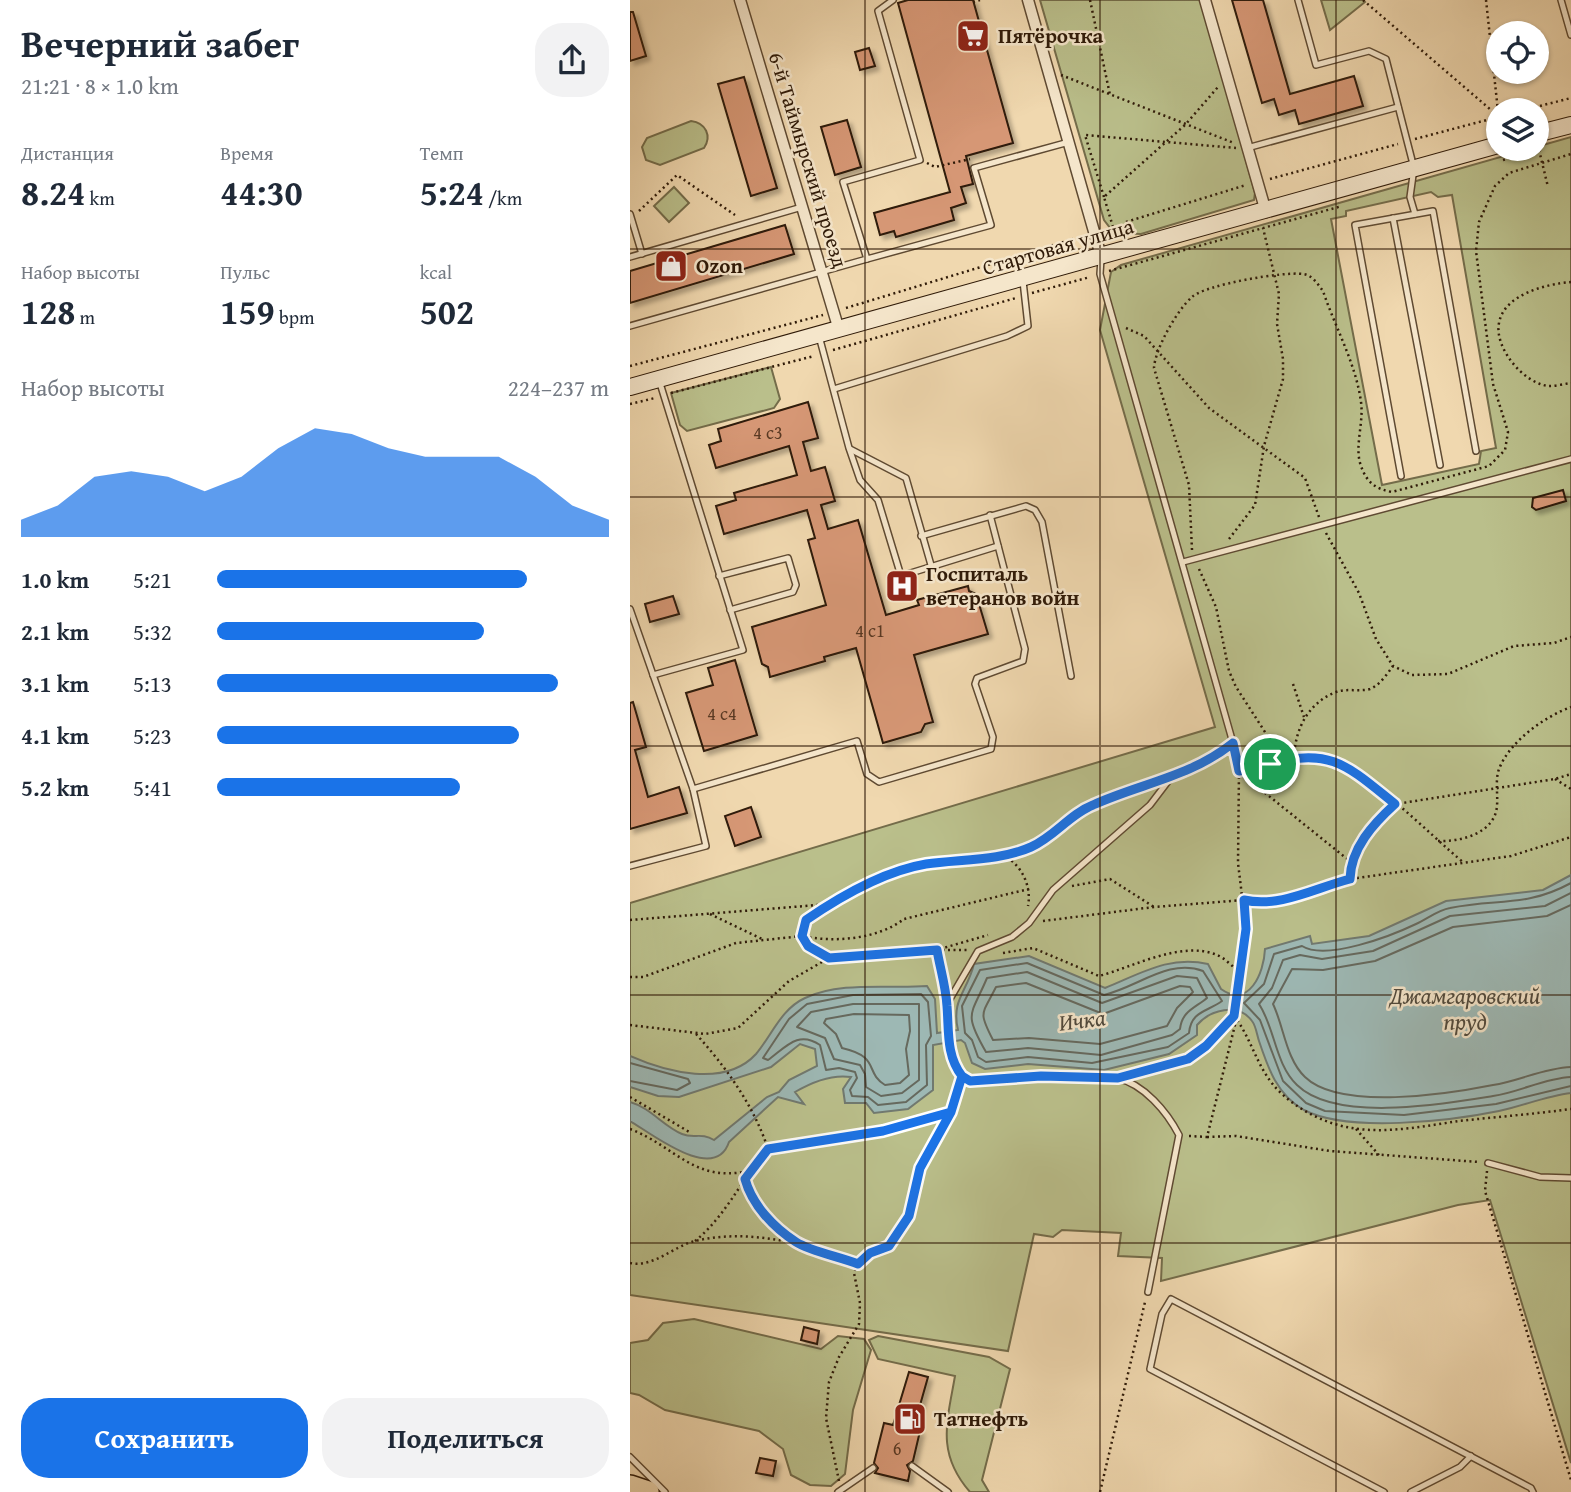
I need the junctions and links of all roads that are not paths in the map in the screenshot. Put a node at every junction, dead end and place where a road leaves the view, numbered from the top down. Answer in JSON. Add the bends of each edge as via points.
{"nodes":[{"id":1,"x":740,"y":0,"type":"edge"},
{"id":2,"x":893,"y":0,"type":"edge"},
{"id":3,"x":1028,"y":0,"type":"edge"},
{"id":4,"x":1205,"y":0,"type":"edge"},
{"id":5,"x":1298,"y":0,"type":"edge"},
{"id":6,"x":1561,"y":0,"type":"edge"},
{"id":7,"x":1571,"y":35,"type":"edge"},
{"id":8,"x":1398,"y":107,"type":"junction"},
{"id":9,"x":1571,"y":125,"type":"edge"},
{"id":10,"x":1549,"y":136,"type":"edge"},
{"id":11,"x":1069,"y":142,"type":"junction"},
{"id":12,"x":1247,"y":148,"type":"junction"},
{"id":13,"x":1486,"y":148,"type":"edge"},
{"id":14,"x":1414,"y":169,"type":"junction"},
{"id":15,"x":802,"y":207,"type":"junction"},
{"id":16,"x":1415,"y":214,"type":"junction"},
{"id":17,"x":631,"y":216,"type":"edge"},
{"id":18,"x":1393,"y":218,"type":"junction"},
{"id":19,"x":1265,"y":220,"type":"junction"},
{"id":20,"x":642,"y":254,"type":"junction"},
{"id":21,"x":1101,"y":256,"type":"junction"},
{"id":22,"x":630,"y":257,"type":"edge"},
{"id":23,"x":867,"y":259,"type":"junction"},
{"id":24,"x":822,"y":274,"type":"junction"},
{"id":25,"x":1023,"y":279,"type":"junction"},
{"id":26,"x":630,"y":326,"type":"edge"},
{"id":27,"x":839,"y":330,"type":"junction"},
{"id":28,"x":819,"y":336,"type":"junction"},
{"id":29,"x":659,"y":380,"type":"junction"},
{"id":30,"x":630,"y":387,"type":"edge"},
{"id":31,"x":834,"y":389,"type":"junction"},
{"id":32,"x":849,"y":448,"type":"junction"},
{"id":33,"x":1476,"y":451,"type":"dead end"},
{"id":34,"x":1571,"y":459,"type":"edge"},
{"id":35,"x":1440,"y":465,"type":"dead end"},
{"id":36,"x":1401,"y":476,"type":"dead end"},
{"id":37,"x":990,"y":515,"type":"junction"},
{"id":38,"x":921,"y":536,"type":"junction"},
{"id":39,"x":998,"y":546,"type":"junction"},
{"id":40,"x":1183,"y":562,"type":"junction"},
{"id":41,"x":931,"y":565,"type":"junction"},
{"id":42,"x":719,"y":576,"type":"junction"},
{"id":43,"x":630,"y":609,"type":"edge"},
{"id":44,"x":730,"y":610,"type":"junction"},
{"id":45,"x":653,"y":675,"type":"junction"},
{"id":46,"x":1071,"y":676,"type":"dead end"},
{"id":47,"x":693,"y":789,"type":"junction"},
{"id":48,"x":630,"y":866,"type":"edge"},
{"id":49,"x":1488,"y":1163,"type":"road end"},
{"id":50,"x":1571,"y":1178,"type":"edge"},
{"id":51,"x":1148,"y":1292,"type":"road end"},
{"id":52,"x":1471,"y":1456,"type":"junction"},
{"id":53,"x":630,"y":1457,"type":"edge"},
{"id":54,"x":912,"y":1466,"type":"dead end"},
{"id":55,"x":873,"y":1468,"type":"dead end"},
{"id":56,"x":630,"y":1486,"type":"edge"},
{"id":57,"x":839,"y":1491,"type":"edge"},
{"id":58,"x":648,"y":1492,"type":"edge"},
{"id":59,"x":665,"y":1492,"type":"edge"},
{"id":60,"x":948,"y":1492,"type":"edge"},
{"id":61,"x":1384,"y":1492,"type":"edge"},
{"id":62,"x":1411,"y":1492,"type":"edge"},
{"id":63,"x":1533,"y":1492,"type":"edge"}],
"edges":[{"from":1,"to":15,"type":"street","name":"6-й Таймырский проезд"},
{"from":2,"to":23,"type":"lane","via":[[878,11],[920,160],[843,182]]},
{"from":3,"to":11,"type":"street"},
{"from":4,"to":12,"type":"street"},
{"from":5,"to":8,"type":"lane","via":[[1317,65],[1369,51],[1386,59]]},
{"from":6,"to":7,"type":"lane"},
{"from":8,"to":12,"type":"lane"},
{"from":8,"to":14,"type":"lane"},
{"from":9,"to":10,"type":"street"},
{"from":11,"to":21,"type":"street"},
{"from":11,"to":23,"type":"lane","via":[[974,168],[991,225]]},
{"from":12,"to":19,"type":"street"},
{"from":13,"to":14,"type":"street","name":"Стартовая улица"},
{"from":14,"to":16,"type":"lane","via":[[1410,197]]},
{"from":14,"to":19,"type":"street","name":"Стартовая улица"},
{"from":15,"to":20,"type":"lane"},
{"from":15,"to":24,"type":"street","name":"6-й Таймырский проезд"},
{"from":16,"to":18,"type":"lane"},
{"from":16,"to":33,"type":"lane","via":[[1433,211]]},
{"from":17,"to":20,"type":"lane"},
{"from":18,"to":35,"type":"lane"},
{"from":18,"to":36,"type":"lane","via":[[1355,225]]},
{"from":19,"to":21,"type":"street","name":"Стартовая улица"},
{"from":20,"to":22,"type":"lane"},
{"from":21,"to":25,"type":"street","name":"Стартовая улица"},
{"from":21,"to":40,"type":"lane","via":[[1100,274]]},
{"from":23,"to":24,"type":"lane"},
{"from":24,"to":26,"type":"lane"},
{"from":24,"to":27,"type":"street","name":"6-й Таймырский проезд"},
{"from":25,"to":27,"type":"street","name":"Стартовая улица"},
{"from":25,"to":31,"type":"lane","via":[[1028,326]]},
{"from":27,"to":28,"type":"street","name":"Стартовая улица"},
{"from":28,"to":29,"type":"street","name":"Стартовая улица"},
{"from":28,"to":31,"type":"lane"},
{"from":29,"to":30,"type":"street","name":"Стартовая улица"},
{"from":29,"to":42,"type":"lane"},
{"from":31,"to":32,"type":"lane"},
{"from":32,"to":38,"type":"lane","via":[[906,478]]},
{"from":32,"to":41,"type":"lane","via":[[860,480],[878,500],[901,576]]},
{"from":34,"to":40,"type":"lane"},
{"from":37,"to":38,"type":"lane"},
{"from":37,"to":39,"type":"lane"},
{"from":37,"to":46,"type":"lane","via":[[1026,506],[1035,510],[1042,522]]},
{"from":38,"to":41,"type":"lane"},
{"from":39,"to":41,"type":"lane"},
{"from":39,"to":47,"type":"lane","via":[[1025,649],[1023,661],[977,678],[975,684],[993,737],[991,749],[879,782],[867,774],[856,741]]},
{"from":40,"to":51,"type":"lane","via":[[1233,743],[1168,780],[1150,805],[1053,890],[1029,923],[1012,937],[978,951],[947,1004],[955,1068],[970,1081],[1041,1076],[1118,1078],[1168,1112],[1179,1135]]},
{"from":42,"to":44,"type":"lane"},
{"from":42,"to":44,"type":"lane","via":[[788,558],[796,585],[793,592]]},
{"from":43,"to":45,"type":"lane"},
{"from":44,"to":45,"type":"lane","via":[[743,650]]},
{"from":45,"to":47,"type":"lane"},
{"from":47,"to":48,"type":"lane","via":[[706,846]]},
{"from":49,"to":50,"type":"lane","via":[[1540,1177]]},
{"from":52,"to":61,"type":"lane","via":[[1171,1299],[1162,1314],[1150,1369]]},
{"from":52,"to":62,"type":"lane","via":[[1460,1467]]},
{"from":52,"to":63,"type":"lane"},
{"from":53,"to":59,"type":"lane"},
{"from":54,"to":60,"type":"lane"},
{"from":55,"to":57,"type":"lane"},
{"from":56,"to":58,"type":"highway"}]}
